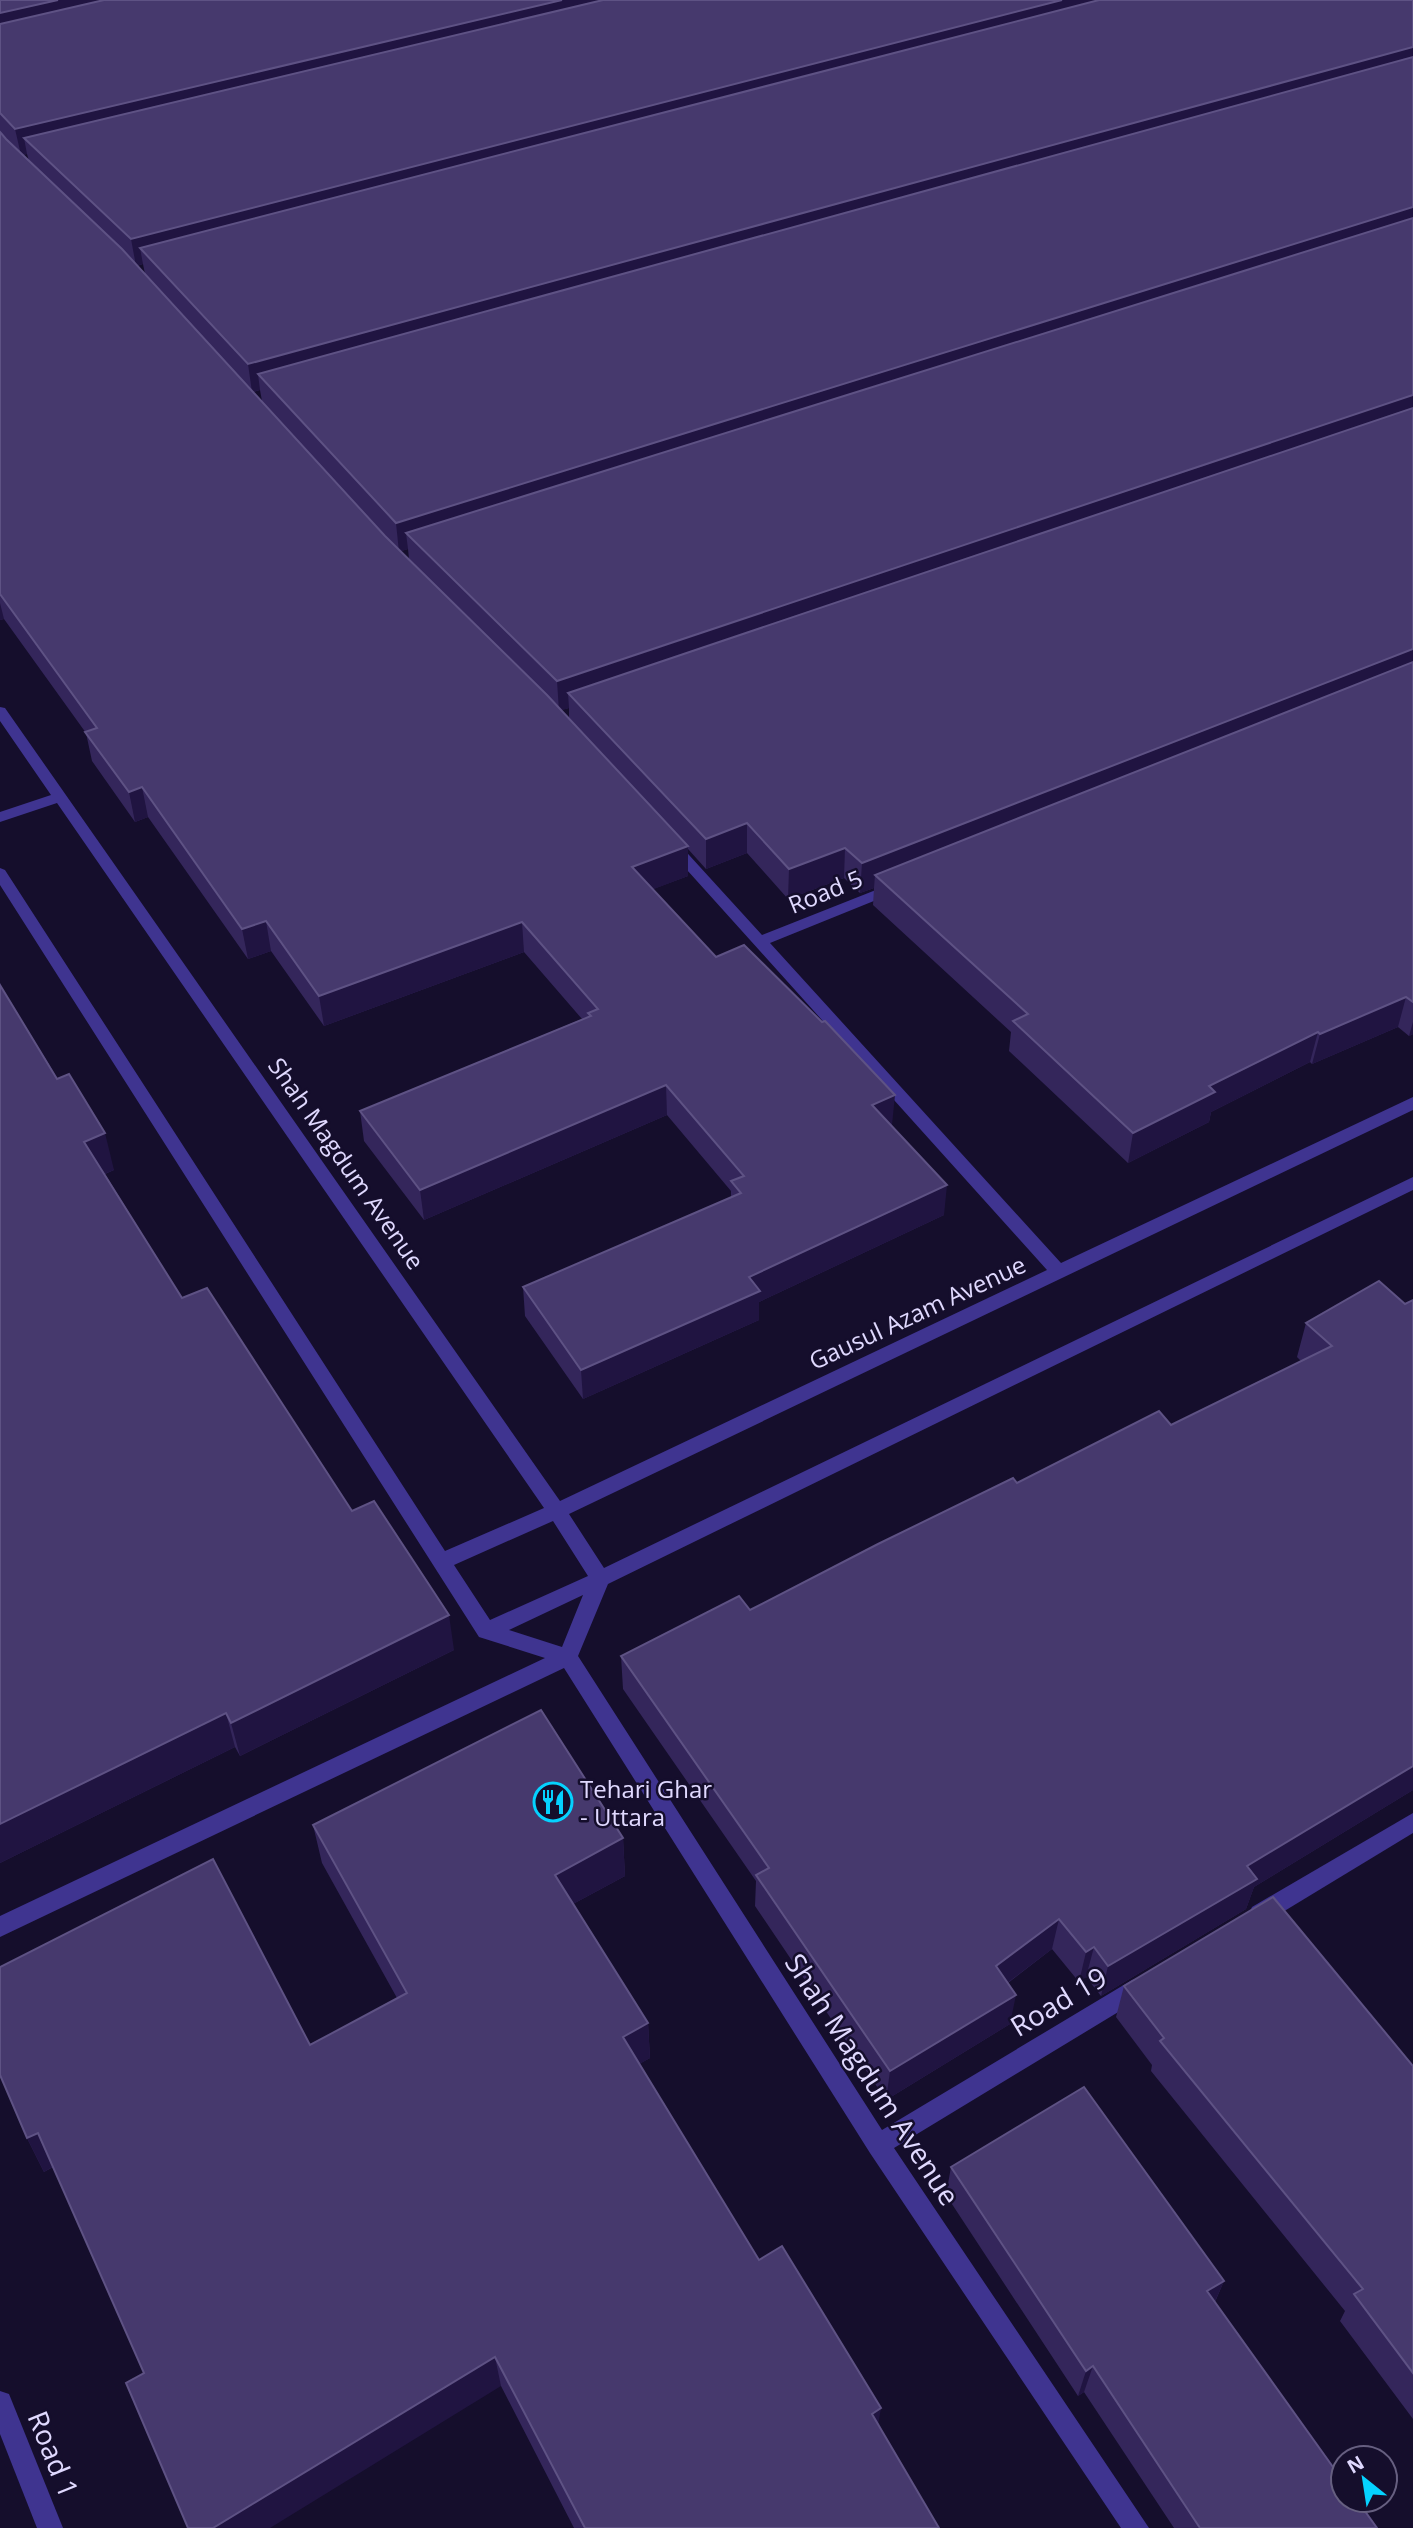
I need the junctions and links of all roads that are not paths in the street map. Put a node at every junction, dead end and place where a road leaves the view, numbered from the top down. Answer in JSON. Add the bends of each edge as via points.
{"nodes":[{"id":1,"x":0,"y":711,"type":"edge"},
{"id":2,"x":60,"y":797,"type":"junction"},
{"id":3,"x":0,"y":817,"type":"edge"},
{"id":4,"x":668,"y":840,"type":"edge"},
{"id":5,"x":0,"y":873,"type":"edge"},
{"id":6,"x":915,"y":880,"type":"edge"},
{"id":7,"x":761,"y":941,"type":"junction"},
{"id":8,"x":1413,"y":1103,"type":"edge"},
{"id":9,"x":1413,"y":1183,"type":"edge"},
{"id":10,"x":1059,"y":1272,"type":"junction"},
{"id":11,"x":557,"y":1511,"type":"junction"},
{"id":12,"x":441,"y":1562,"type":"junction"},
{"id":13,"x":600,"y":1579,"type":"junction"},
{"id":14,"x":486,"y":1631,"type":"junction"},
{"id":15,"x":568,"y":1657,"type":"junction"},
{"id":16,"x":1413,"y":1822,"type":"edge"},
{"id":17,"x":1247,"y":1923,"type":"edge"},
{"id":18,"x":0,"y":1927,"type":"edge"},
{"id":19,"x":1163,"y":1973,"type":"edge"},
{"id":20,"x":878,"y":2145,"type":"junction"},
{"id":21,"x":0,"y":2403,"type":"edge"},
{"id":22,"x":50,"y":2528,"type":"edge"},
{"id":23,"x":1136,"y":2528,"type":"edge"}],
"edges":[{"from":1,"to":2,"type":"street","name":"Shah Magdum Avenue"},
{"from":2,"to":3,"type":"street"},
{"from":2,"to":11,"type":"street","name":"Shah Magdum Avenue"},
{"from":4,"to":7,"type":"street"},
{"from":5,"to":12,"type":"street"},
{"from":6,"to":7,"type":"street","name":"Road 5"},
{"from":7,"to":10,"type":"street"},
{"from":8,"to":10,"type":"street","name":"Gausul Azam Avenue"},
{"from":9,"to":13,"type":"street"},
{"from":10,"to":11,"type":"street","name":"Gausul Azam Avenue"},
{"from":11,"to":12,"type":"street","name":"Gausul Azam Avenue"},
{"from":11,"to":13,"type":"street","name":"Shah Magdum Avenue"},
{"from":12,"to":14,"type":"street"},
{"from":13,"to":14,"type":"street"},
{"from":13,"to":15,"type":"street"},
{"from":14,"to":15,"type":"street"},
{"from":15,"to":18,"type":"street"},
{"from":15,"to":20,"type":"street","name":"Shah Magdum Avenue"},
{"from":16,"to":17,"type":"street"},
{"from":19,"to":20,"type":"street","name":"Road 19"},
{"from":20,"to":23,"type":"street","name":"Shah Magdum Avenue"},
{"from":21,"to":22,"type":"street","name":"Road 1"}]}
